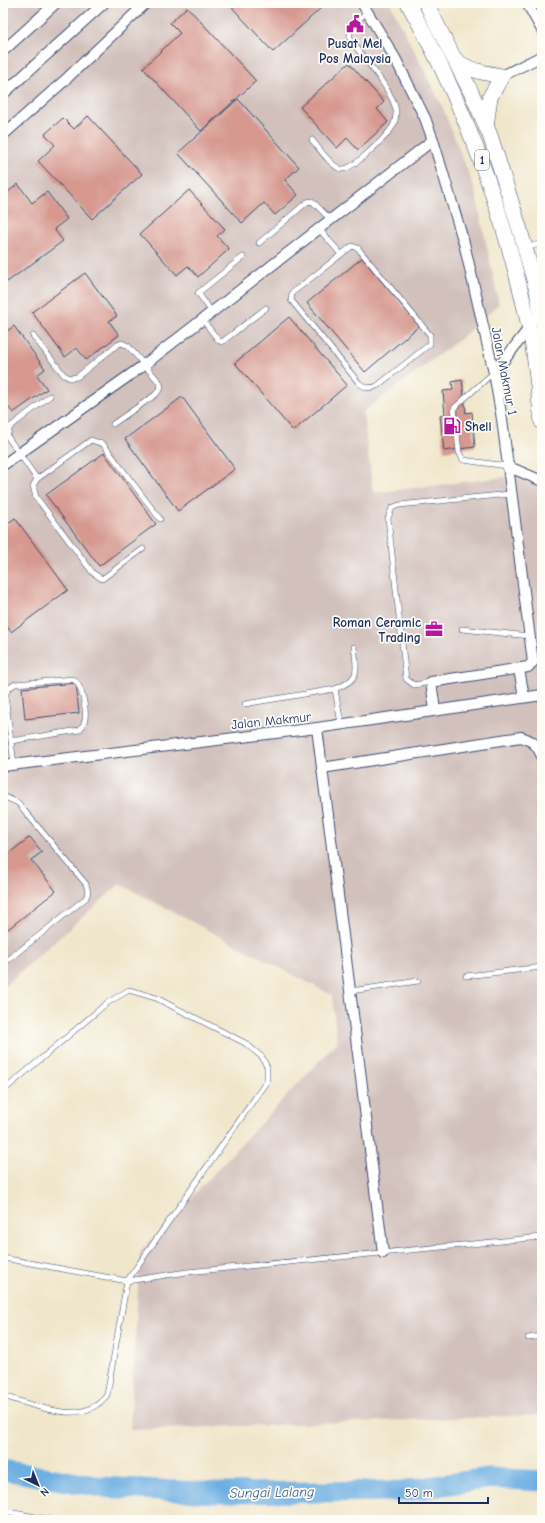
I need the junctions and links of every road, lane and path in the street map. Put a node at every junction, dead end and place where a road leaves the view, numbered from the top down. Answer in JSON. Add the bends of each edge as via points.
{"nodes":[{"id":1,"x":56,"y":3,"type":"edge"},
{"id":2,"x":104,"y":3,"type":"edge"},
{"id":3,"x":146,"y":3,"type":"edge"},
{"id":4,"x":362,"y":3,"type":"edge"},
{"id":5,"x":408,"y":3,"type":"edge"},
{"id":6,"x":426,"y":3,"type":"edge"},
{"id":7,"x":527,"y":3,"type":"edge"},
{"id":8,"x":368,"y":11,"type":"junction"},
{"id":9,"x":542,"y":30,"type":"edge"},
{"id":10,"x":3,"y":51,"type":"edge"},
{"id":11,"x":542,"y":56,"type":"edge"},
{"id":12,"x":456,"y":60,"type":"junction"},
{"id":13,"x":502,"y":76,"type":"junction"},
{"id":14,"x":3,"y":94,"type":"edge"},
{"id":15,"x":486,"y":128,"type":"junction"},
{"id":16,"x":3,"y":135,"type":"edge"},
{"id":17,"x":312,"y":140,"type":"dead end"},
{"id":18,"x":433,"y":140,"type":"junction"},
{"id":19,"x":331,"y":220,"type":"junction"},
{"id":20,"x":319,"y":229,"type":"junction"},
{"id":21,"x":542,"y":242,"type":"edge"},
{"id":22,"x":259,"y":244,"type":"dead end"},
{"id":23,"x":525,"y":248,"type":"junction"},
{"id":24,"x":340,"y":253,"type":"junction"},
{"id":25,"x":243,"y":257,"type":"dead end"},
{"id":26,"x":539,"y":290,"type":"edge"},
{"id":27,"x":266,"y":308,"type":"dead end"},
{"id":28,"x":212,"y":312,"type":"junction"},
{"id":29,"x":202,"y":319,"type":"junction"},
{"id":30,"x":536,"y":323,"type":"edge"},
{"id":31,"x":33,"y":336,"type":"dead end"},
{"id":32,"x":144,"y":365,"type":"junction"},
{"id":33,"x":494,"y":373,"type":"junction"},
{"id":34,"x":50,"y":396,"type":"dead end"},
{"id":35,"x":542,"y":422,"type":"edge"},
{"id":36,"x":113,"y":424,"type":"dead end"},
{"id":37,"x":19,"y":454,"type":"junction"},
{"id":38,"x":3,"y":465,"type":"edge"},
{"id":39,"x":507,"y":466,"type":"junction"},
{"id":40,"x":37,"y":479,"type":"junction"},
{"id":41,"x":542,"y":481,"type":"edge"},
{"id":42,"x":510,"y":494,"type":"junction"},
{"id":43,"x":160,"y":519,"type":"dead end"},
{"id":44,"x":143,"y":549,"type":"dead end"},
{"id":45,"x":462,"y":628,"type":"dead end"},
{"id":46,"x":530,"y":636,"type":"junction"},
{"id":47,"x":354,"y":647,"type":"dead end"},
{"id":48,"x":519,"y":669,"type":"junction"},
{"id":49,"x":431,"y":682,"type":"junction"},
{"id":50,"x":336,"y":689,"type":"junction"},
{"id":51,"x":542,"y":695,"type":"edge"},
{"id":52,"x":524,"y":697,"type":"junction"},
{"id":53,"x":245,"y":704,"type":"dead end"},
{"id":54,"x":435,"y":710,"type":"junction"},
{"id":55,"x":342,"y":724,"type":"junction"},
{"id":56,"x":317,"y":728,"type":"junction"},
{"id":57,"x":11,"y":741,"type":"junction"},
{"id":58,"x":542,"y":757,"type":"edge"},
{"id":59,"x":14,"y":764,"type":"junction"},
{"id":60,"x":3,"y":766,"type":"edge"},
{"id":61,"x":322,"y":768,"type":"junction"},
{"id":62,"x":3,"y":796,"type":"edge"},
{"id":63,"x":3,"y":964,"type":"edge"},
{"id":64,"x":542,"y":967,"type":"edge"},
{"id":65,"x":466,"y":976,"type":"dead end"},
{"id":66,"x":418,"y":981,"type":"dead end"},
{"id":67,"x":351,"y":991,"type":"junction"},
{"id":68,"x":3,"y":1091,"type":"edge"},
{"id":69,"x":542,"y":1237,"type":"edge"},
{"id":70,"x":384,"y":1253,"type":"junction"},
{"id":71,"x":3,"y":1258,"type":"edge"},
{"id":72,"x":128,"y":1281,"type":"junction"},
{"id":73,"x":542,"y":1336,"type":"edge"},
{"id":74,"x":528,"y":1338,"type":"dead end"},
{"id":75,"x":3,"y":1396,"type":"edge"},
{"id":76,"x":3,"y":1511,"type":"edge"},
{"id":77,"x":52,"y":1520,"type":"edge"}],
"edges":[{"from":1,"to":10,"type":"street"},
{"from":2,"to":14,"type":"street"},
{"from":3,"to":16,"type":"street"},
{"from":4,"to":8,"type":"street","name":"Jalan Makmur 1"},
{"from":5,"to":30,"type":"main road","number":"1","via":[[456,99],[488,176]]},
{"from":6,"to":12,"type":"main road","number":"1"},
{"from":7,"to":9,"type":"street"},
{"from":8,"to":17,"type":"lane","via":[[352,26],[349,32],[350,39],[390,93],[396,111],[393,126],[373,148],[349,168],[341,169],[334,166]]},
{"from":8,"to":18,"type":"street","name":"Jalan Makmur 1","via":[[396,58]]},
{"from":11,"to":13,"type":"street"},
{"from":12,"to":13,"type":"main road","via":[[462,66]]},
{"from":12,"to":15,"type":"main road","number":"1"},
{"from":13,"to":15,"type":"main road","via":[[490,98]]},
{"from":15,"to":23,"type":"main road","number":"1"},
{"from":18,"to":19,"type":"street"},
{"from":18,"to":33,"type":"street","name":"Jalan Makmur 1","via":[[464,243]]},
{"from":19,"to":20,"type":"street"},
{"from":19,"to":22,"type":"lane","via":[[312,201],[307,202]]},
{"from":20,"to":24,"type":"lane"},
{"from":20,"to":28,"type":"street"},
{"from":21,"to":23,"type":"lane"},
{"from":23,"to":26,"type":"main road","number":"1"},
{"from":24,"to":24,"type":"lane","via":[[292,293],[290,300],[359,383],[370,389],[430,344],[430,335],[358,248],[352,246]]},
{"from":25,"to":28,"type":"lane","via":[[198,293]]},
{"from":26,"to":30,"type":"main road","number":"1"},
{"from":27,"to":29,"type":"lane","via":[[222,342]]},
{"from":28,"to":29,"type":"street"},
{"from":29,"to":32,"type":"street"},
{"from":30,"to":33,"type":"street"},
{"from":30,"to":35,"type":"main road","number":"1"},
{"from":31,"to":32,"type":"lane","via":[[64,375],[70,378],[77,378],[122,343],[128,346]]},
{"from":32,"to":36,"type":"lane","via":[[160,383],[161,388]]},
{"from":32,"to":37,"type":"street"},
{"from":33,"to":39,"type":"street","name":"Jalan Makmur 1"},
{"from":33,"to":39,"type":"lane","via":[[454,408],[459,452],[463,460]]},
{"from":34,"to":37,"type":"lane","via":[[7,432]]},
{"from":37,"to":38,"type":"street"},
{"from":37,"to":40,"type":"lane"},
{"from":39,"to":41,"type":"street"},
{"from":39,"to":42,"type":"street","name":"Jalan Makmur 1"},
{"from":40,"to":43,"type":"lane","via":[[91,440],[96,440],[102,444]]},
{"from":40,"to":44,"type":"lane","via":[[33,486],[36,497],[98,577],[102,579]]},
{"from":42,"to":46,"type":"street","name":"Jalan Makmur 1"},
{"from":42,"to":49,"type":"lane","via":[[399,504],[392,508],[388,518],[406,679],[414,685]]},
{"from":45,"to":46,"type":"lane"},
{"from":46,"to":48,"type":"street","name":"Jalan Makmur 1","via":[[533,662],[528,667]]},
{"from":47,"to":50,"type":"lane","via":[[358,670],[348,684]]},
{"from":48,"to":49,"type":"street","name":"Jalan Makmur 1"},
{"from":48,"to":52,"type":"street"},
{"from":49,"to":54,"type":"street"},
{"from":50,"to":53,"type":"lane"},
{"from":50,"to":55,"type":"lane"},
{"from":51,"to":52,"type":"street","name":"Jalan Makmur"},
{"from":52,"to":54,"type":"street","name":"Jalan Makmur"},
{"from":54,"to":55,"type":"street","name":"Jalan Makmur"},
{"from":55,"to":56,"type":"street","name":"Jalan Makmur"},
{"from":56,"to":59,"type":"street","name":"Jalan Makmur"},
{"from":56,"to":61,"type":"street"},
{"from":57,"to":57,"type":"lane","via":[[5,695],[9,688],[16,684],[37,682],[73,679],[78,682],[86,716],[79,730]]},
{"from":57,"to":59,"type":"lane"},
{"from":58,"to":61,"type":"street","via":[[539,748],[532,741],[521,737]]},
{"from":59,"to":60,"type":"street","name":"Jalan Makmur"},
{"from":61,"to":67,"type":"street"},
{"from":62,"to":63,"type":"lane","via":[[18,803],[86,884],[88,892],[86,898]]},
{"from":64,"to":65,"type":"lane"},
{"from":66,"to":67,"type":"lane"},
{"from":67,"to":70,"type":"street"},
{"from":68,"to":72,"type":"lane","via":[[107,1003],[128,990],[156,998],[245,1043],[262,1057],[267,1067],[267,1081]]},
{"from":69,"to":70,"type":"lane"},
{"from":70,"to":72,"type":"lane","via":[[186,1272]]},
{"from":71,"to":72,"type":"lane"},
{"from":72,"to":75,"type":"lane","via":[[107,1395],[101,1403],[67,1413]]},
{"from":73,"to":74,"type":"lane"},
{"from":76,"to":77,"type":"lane"}]}
